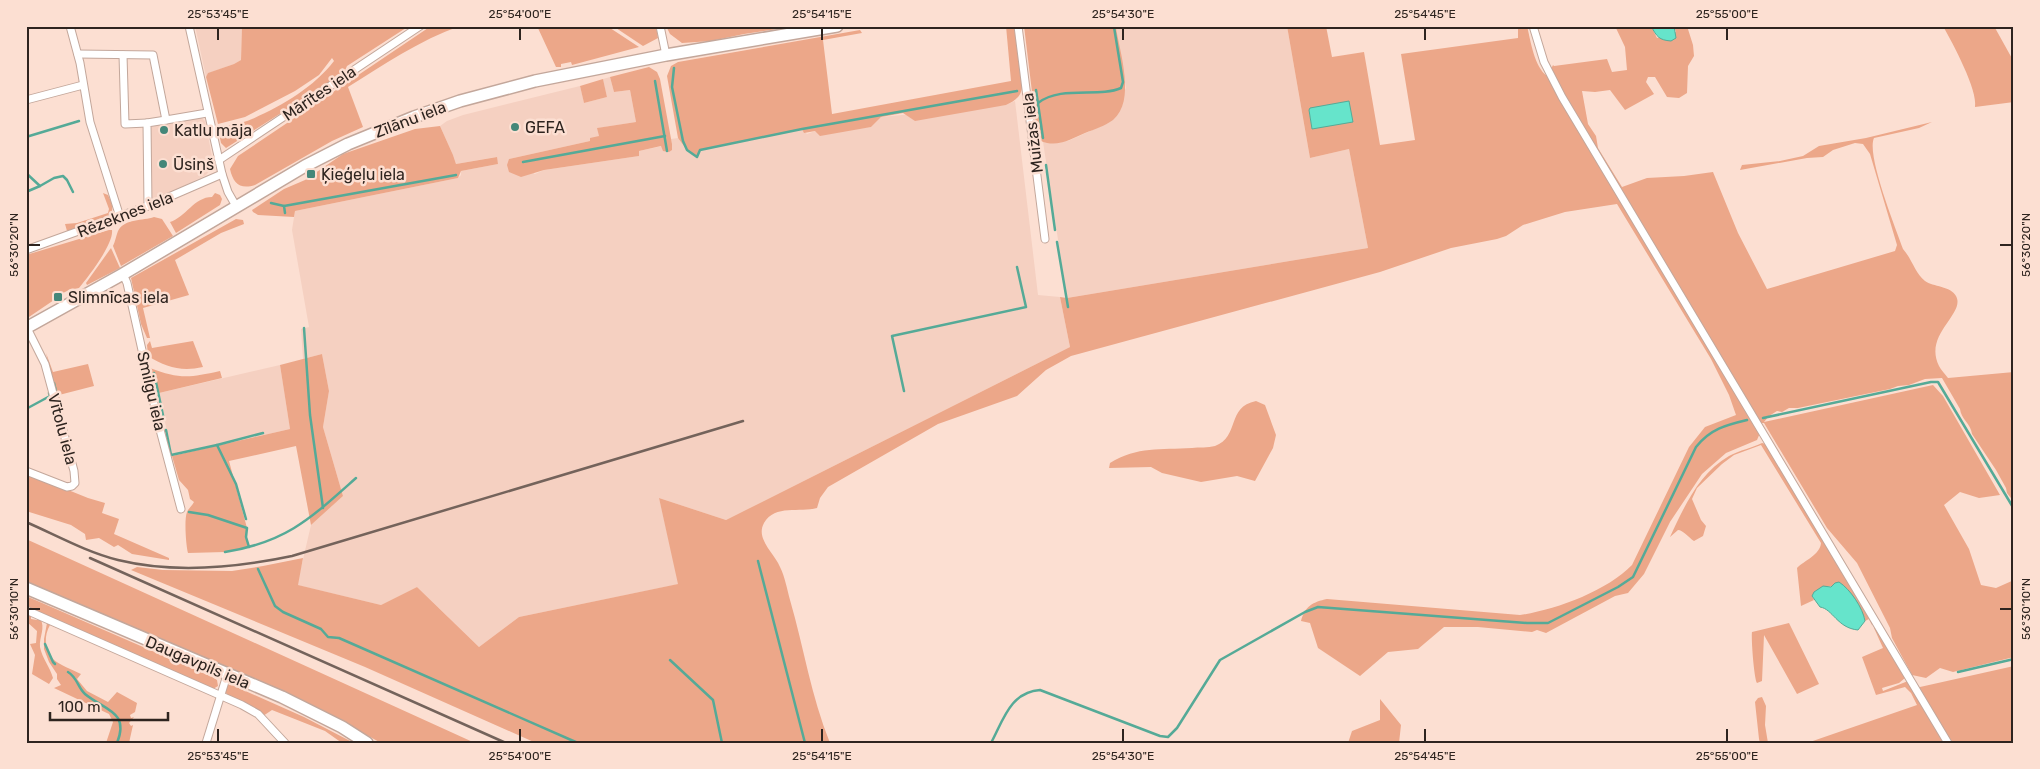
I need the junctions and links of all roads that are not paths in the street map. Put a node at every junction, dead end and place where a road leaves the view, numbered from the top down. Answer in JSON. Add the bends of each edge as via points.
{"nodes":[{"id":1,"x":70,"y":26,"type":"edge"},
{"id":2,"x":189,"y":26,"type":"edge"},
{"id":3,"x":420,"y":26,"type":"edge"},
{"id":4,"x":660,"y":26,"type":"edge"},
{"id":5,"x":837,"y":26,"type":"edge"},
{"id":6,"x":1018,"y":26,"type":"edge"},
{"id":7,"x":1533,"y":26,"type":"edge"},
{"id":8,"x":78,"y":54,"type":"junction"},
{"id":9,"x":124,"y":55,"type":"junction"},
{"id":10,"x":666,"y":55,"type":"junction"},
{"id":11,"x":84,"y":85,"type":"junction"},
{"id":12,"x":26,"y":100,"type":"edge"},
{"id":13,"x":207,"y":113,"type":"junction"},
{"id":14,"x":166,"y":120,"type":"junction"},
{"id":15,"x":147,"y":123,"type":"junction"},
{"id":16,"x":219,"y":160,"type":"junction"},
{"id":17,"x":222,"y":174,"type":"junction"},
{"id":18,"x":148,"y":206,"type":"junction"},
{"id":19,"x":236,"y":206,"type":"junction"},
{"id":20,"x":120,"y":217,"type":"junction"},
{"id":21,"x":1044,"y":239,"type":"dead end"},
{"id":22,"x":26,"y":250,"type":"edge"},
{"id":23,"x":123,"y":274,"type":"junction"},
{"id":24,"x":26,"y":328,"type":"edge"},
{"id":25,"x":26,"y":471,"type":"edge"},
{"id":26,"x":181,"y":508,"type":"dead end"},
{"id":27,"x":26,"y":588,"type":"edge"},
{"id":28,"x":26,"y":610,"type":"edge"},
{"id":29,"x":226,"y":674,"type":"junction"},
{"id":30,"x":220,"y":695,"type":"junction"},
{"id":31,"x":206,"y":743,"type":"edge"},
{"id":32,"x":285,"y":743,"type":"edge"},
{"id":33,"x":367,"y":743,"type":"edge"},
{"id":34,"x":1948,"y":743,"type":"edge"}],
"edges":[{"from":1,"to":8,"type":"street"},
{"from":2,"to":13,"type":"street"},
{"from":3,"to":16,"type":"street","name":"Mārītes iela"},
{"from":4,"to":10,"type":"street"},
{"from":5,"to":10,"type":"highway","name":"Zīlānu iela"},
{"from":6,"to":21,"type":"street","name":"Muižas iela"},
{"from":7,"to":34,"type":"street","via":[[1544,62],[1562,97]]},
{"from":8,"to":9,"type":"street"},
{"from":8,"to":11,"type":"street"},
{"from":9,"to":14,"type":"street","via":[[153,55]]},
{"from":9,"to":15,"type":"street","via":[[125,124]]},
{"from":10,"to":19,"type":"highway","name":"Zīlānu iela","via":[[535,81],[414,116],[348,144]]},
{"from":11,"to":12,"type":"street"},
{"from":11,"to":20,"type":"street","via":[[90,122]]},
{"from":13,"to":14,"type":"street"},
{"from":13,"to":16,"type":"street"},
{"from":14,"to":15,"type":"street"},
{"from":15,"to":18,"type":"street"},
{"from":16,"to":17,"type":"street"},
{"from":17,"to":18,"type":"street","name":"Rēzeknes iela"},
{"from":17,"to":19,"type":"street"},
{"from":18,"to":20,"type":"street","name":"Rēzeknes iela"},
{"from":19,"to":23,"type":"highway","name":"Zīlānu iela"},
{"from":20,"to":22,"type":"street","name":"Rēzeknes iela"},
{"from":23,"to":24,"type":"highway","name":"Zīlānu iela"},
{"from":23,"to":26,"type":"street","name":"Smilgu iela","via":[[128,283],[158,422]]},
{"from":24,"to":25,"type":"street","name":"Vītolu iela","via":[[45,364],[75,483],[67,486]]},
{"from":27,"to":29,"type":"highway","name":"Daugavpils iela"},
{"from":28,"to":30,"type":"street","name":"Daugavpils iela"},
{"from":29,"to":30,"type":"street"},
{"from":29,"to":33,"type":"highway","name":"Daugavpils iela","via":[[282,697]]},
{"from":30,"to":31,"type":"street"},
{"from":30,"to":32,"type":"street","name":"Daugavpils iela","via":[[258,714]]}]}
